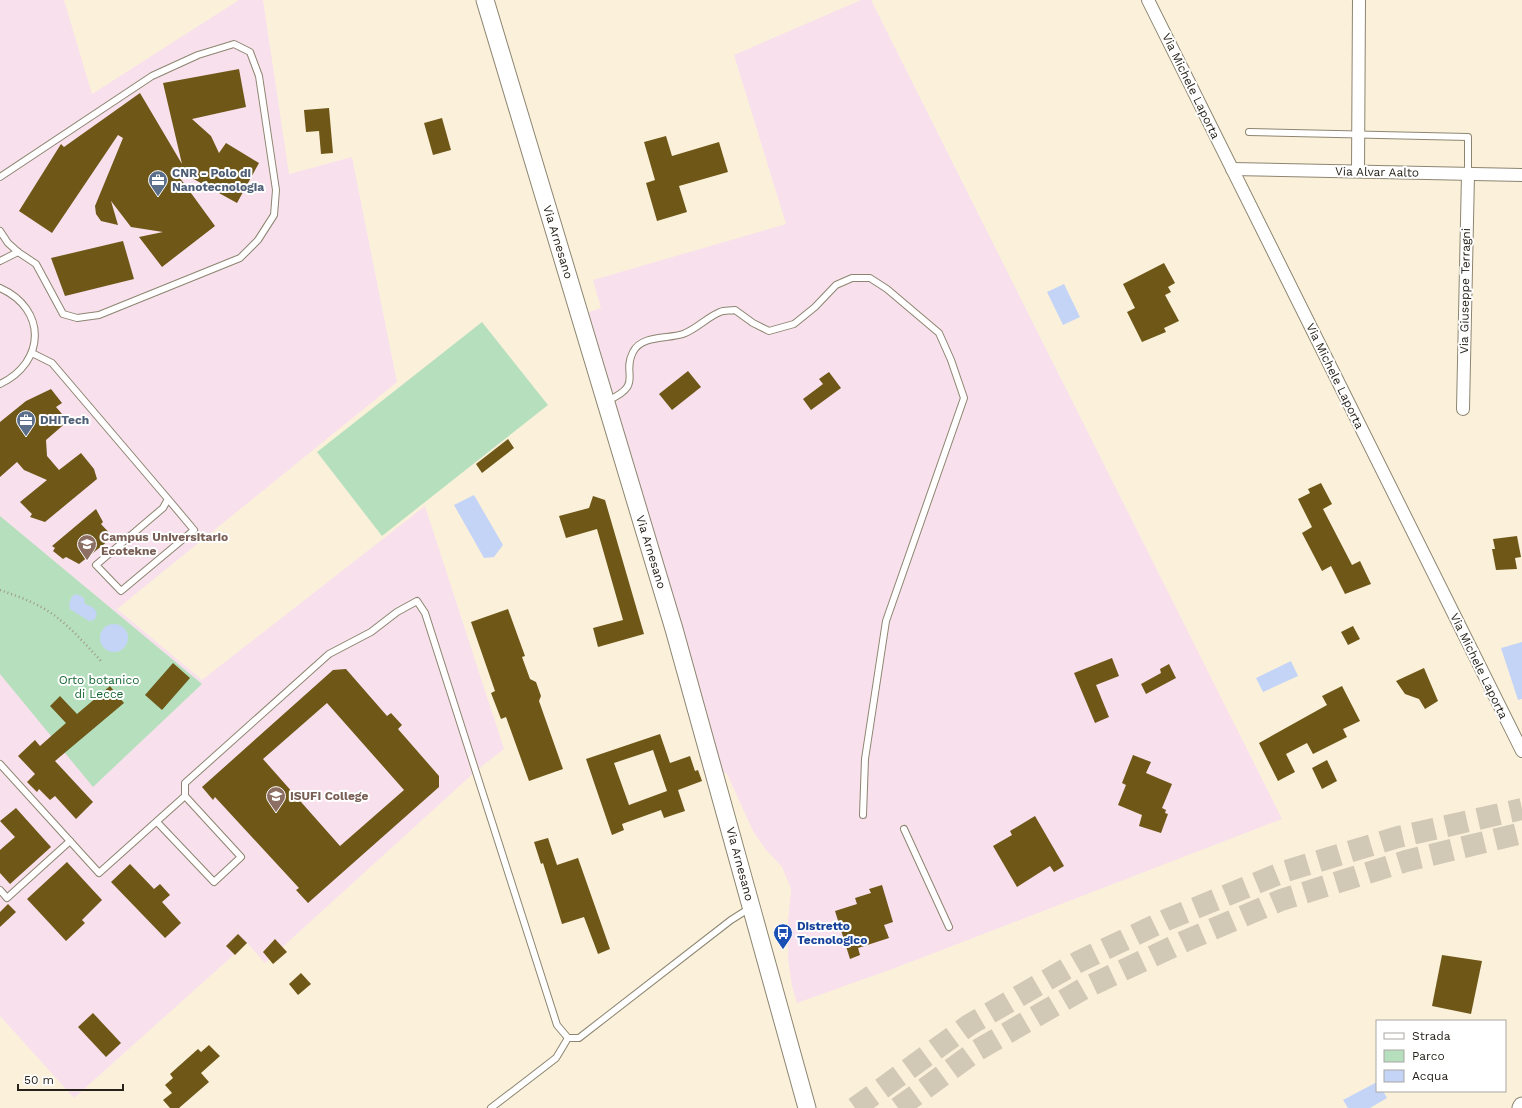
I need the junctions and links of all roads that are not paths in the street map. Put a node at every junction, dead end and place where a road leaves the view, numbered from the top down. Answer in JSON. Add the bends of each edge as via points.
{"nodes":[{"id":1,"x":485,"y":0,"type":"edge"},
{"id":2,"x":1148,"y":0,"type":"edge"},
{"id":3,"x":1359,"y":0,"type":"edge"},
{"id":4,"x":1249,"y":132,"type":"dead end"},
{"id":5,"x":1358,"y":134,"type":"junction"},
{"id":6,"x":1232,"y":169,"type":"junction"},
{"id":7,"x":1358,"y":171,"type":"junction"},
{"id":8,"x":1468,"y":174,"type":"junction"},
{"id":9,"x":1522,"y":175,"type":"edge"},
{"id":10,"x":0,"y":177,"type":"edge"},
{"id":11,"x":0,"y":231,"type":"edge"},
{"id":12,"x":18,"y":252,"type":"junction"},
{"id":13,"x":0,"y":261,"type":"edge"},
{"id":14,"x":0,"y":288,"type":"edge"},
{"id":15,"x":32,"y":353,"type":"junction"},
{"id":16,"x":0,"y":384,"type":"edge"},
{"id":17,"x":606,"y":401,"type":"junction"},
{"id":18,"x":1463,"y":409,"type":"dead end"},
{"id":19,"x":168,"y":499,"type":"junction"},
{"id":20,"x":1522,"y":752,"type":"edge"},
{"id":21,"x":0,"y":764,"type":"edge"},
{"id":22,"x":185,"y":796,"type":"junction"},
{"id":23,"x":863,"y":815,"type":"dead end"},
{"id":24,"x":157,"y":822,"type":"junction"},
{"id":25,"x":904,"y":829,"type":"dead end"},
{"id":26,"x":70,"y":841,"type":"junction"},
{"id":27,"x":0,"y":890,"type":"edge"},
{"id":28,"x":751,"y":907,"type":"junction"},
{"id":29,"x":949,"y":926,"type":"dead end"},
{"id":30,"x":568,"y":1038,"type":"junction"},
{"id":31,"x":491,"y":1108,"type":"edge"},
{"id":32,"x":807,"y":1108,"type":"edge"}],
"edges":[{"from":1,"to":17,"type":"main road","name":"Via Arnesano"},
{"from":2,"to":6,"type":"street","name":"Via Michele Laporta"},
{"from":3,"to":5,"type":"street"},
{"from":4,"to":5,"type":"lane"},
{"from":5,"to":7,"type":"street"},
{"from":5,"to":8,"type":"lane","via":[[1468,137]]},
{"from":6,"to":7,"type":"street","name":"Via Alvar Aalto"},
{"from":6,"to":20,"type":"street","name":"Via Michele Laporta"},
{"from":7,"to":8,"type":"street","name":"Via Alvar Aalto"},
{"from":8,"to":9,"type":"street","name":"Via Alvar Aalto"},
{"from":8,"to":18,"type":"street","name":"Via Giuseppe Terragni"},
{"from":10,"to":12,"type":"lane","via":[[152,76],[198,55],[234,44],[250,52],[259,76],[276,190],[274,215],[258,240],[240,258],[99,315],[77,318],[63,314],[36,264]]},
{"from":11,"to":12,"type":"lane"},
{"from":12,"to":13,"type":"lane"},
{"from":14,"to":15,"type":"lane","via":[[12,293],[24,305],[32,320],[35,336]]},
{"from":15,"to":16,"type":"lane","via":[[25,366],[13,378]]},
{"from":15,"to":19,"type":"lane","via":[[52,363]]},
{"from":17,"to":23,"type":"lane","via":[[628,387],[633,351],[644,341],[684,334],[720,312],[735,310],[753,324],[769,331],[794,324],[836,285],[852,278],[870,278],[939,333],[964,398],[886,621],[866,759]]},
{"from":17,"to":28,"type":"main road","name":"Via Arnesano","via":[[674,629]]},
{"from":19,"to":19,"type":"lane","via":[[194,530],[121,591],[96,565],[163,508]]},
{"from":21,"to":26,"type":"lane"},
{"from":22,"to":24,"type":"lane"},
{"from":22,"to":24,"type":"lane","via":[[241,857],[214,882]]},
{"from":22,"to":30,"type":"lane","via":[[185,783],[329,654],[371,632],[397,612],[417,601],[425,613],[557,1025]]},
{"from":24,"to":26,"type":"lane","via":[[99,872]]},
{"from":25,"to":29,"type":"lane"},
{"from":26,"to":27,"type":"lane","via":[[7,898]]},
{"from":28,"to":30,"type":"lane","via":[[579,1038]]},
{"from":28,"to":32,"type":"main road","name":"Via Arnesano"},
{"from":30,"to":31,"type":"lane","via":[[556,1058]]}]}
